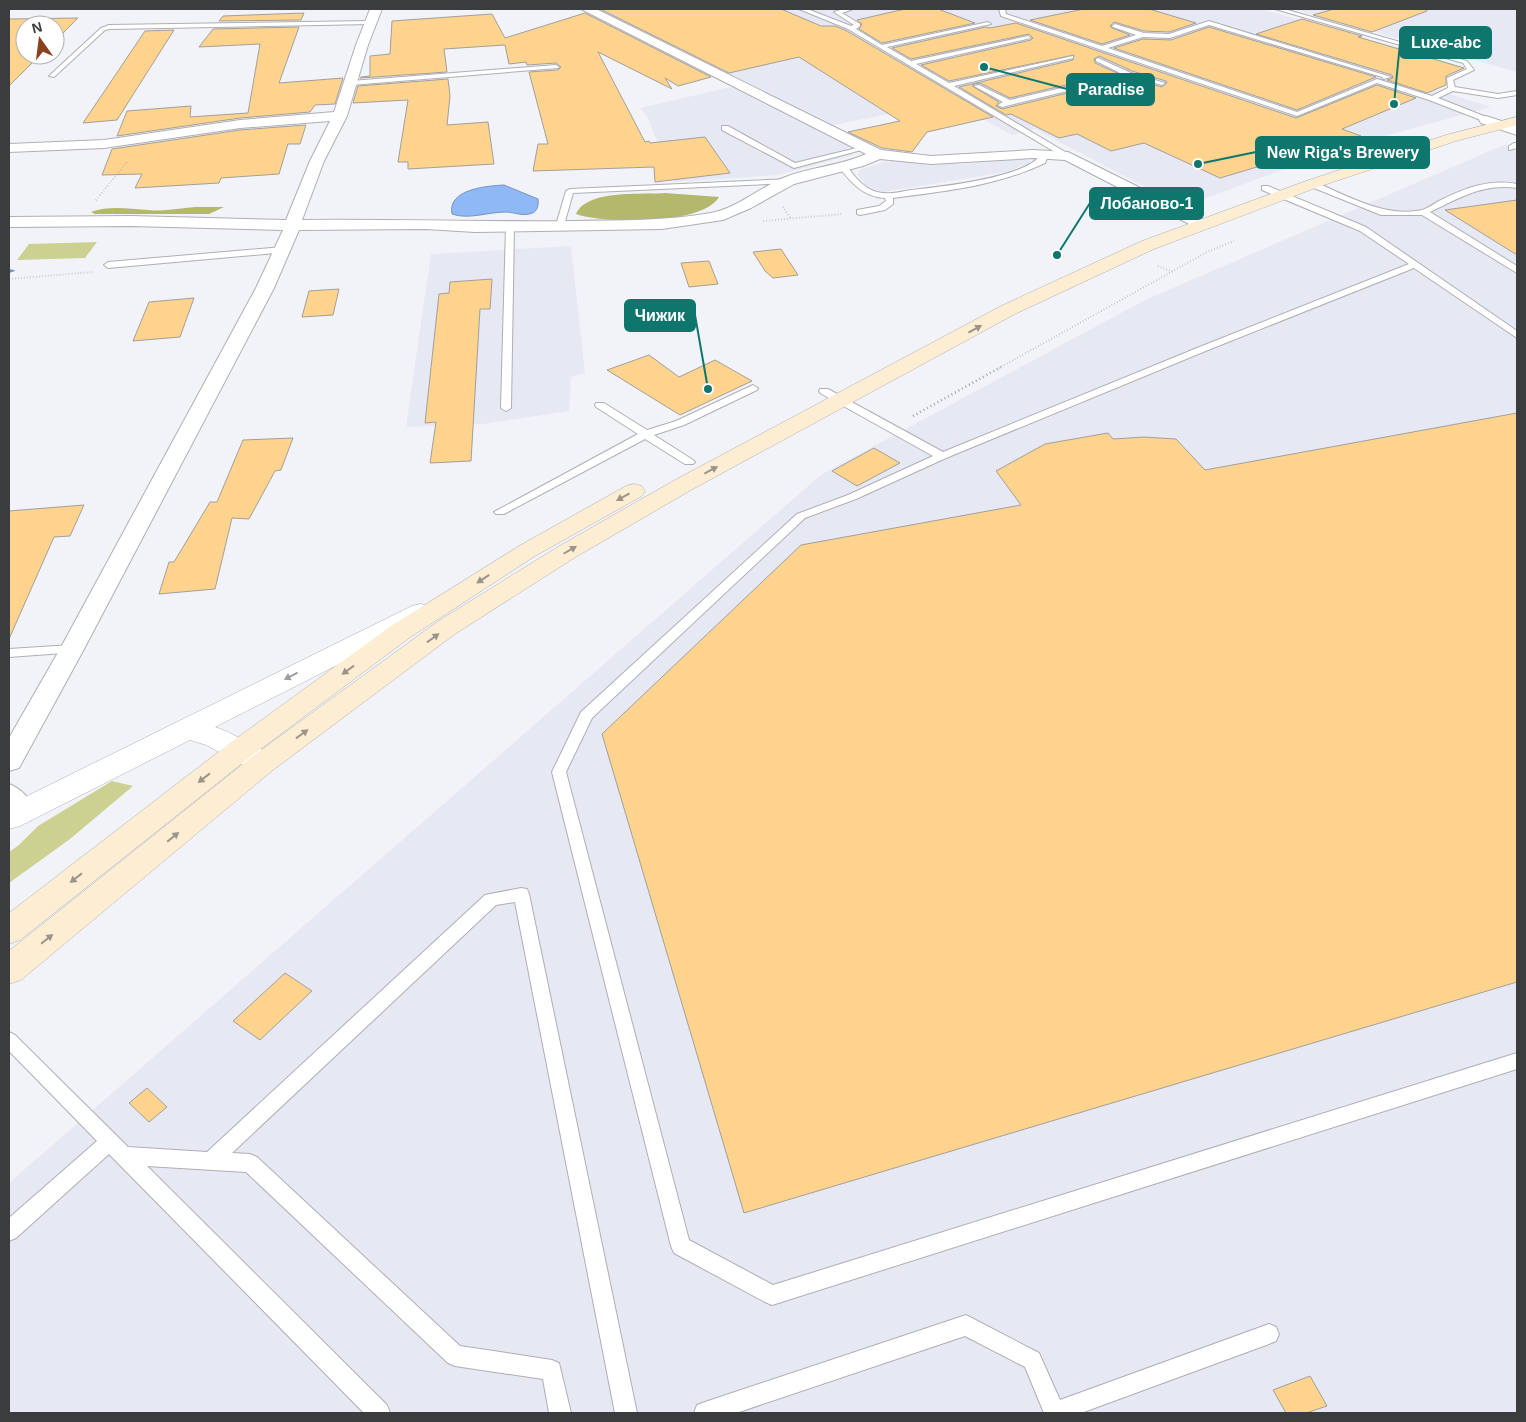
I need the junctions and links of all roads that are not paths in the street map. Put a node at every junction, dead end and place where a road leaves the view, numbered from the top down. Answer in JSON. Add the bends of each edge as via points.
{"nodes":[{"id":1,"x":587,"y":9,"type":"edge"},
{"id":2,"x":802,"y":9,"type":"edge"},
{"id":3,"x":850,"y":9,"type":"edge"},
{"id":4,"x":1002,"y":9,"type":"edge"},
{"id":5,"x":1278,"y":9,"type":"edge"},
{"id":6,"x":373,"y":16,"type":"edge"},
{"id":7,"x":988,"y":24,"type":"dead end"},
{"id":8,"x":1115,"y":26,"type":"dead end"},
{"id":9,"x":850,"y":29,"type":"junction"},
{"id":10,"x":1143,"y":35,"type":"junction"},
{"id":11,"x":1028,"y":38,"type":"dead end"},
{"id":12,"x":880,"y":47,"type":"junction"},
{"id":13,"x":1102,"y":48,"type":"junction"},
{"id":14,"x":1071,"y":57,"type":"dead end"},
{"id":15,"x":1098,"y":60,"type":"dead end"},
{"id":16,"x":909,"y":64,"type":"junction"},
{"id":17,"x":556,"y":67,"type":"dead end"},
{"id":18,"x":1129,"y":74,"type":"junction"},
{"id":19,"x":52,"y":76,"type":"dead end"},
{"id":20,"x":1377,"y":81,"type":"junction"},
{"id":21,"x":351,"y":83,"type":"junction"},
{"id":22,"x":1162,"y":83,"type":"dead end"},
{"id":23,"x":946,"y":86,"type":"junction"},
{"id":24,"x":977,"y":86,"type":"dead end"},
{"id":25,"x":1452,"y":89,"type":"junction"},
{"id":26,"x":1517,"y":93,"type":"edge"},
{"id":27,"x":1432,"y":98,"type":"junction"},
{"id":28,"x":1009,"y":102,"type":"junction"},
{"id":29,"x":987,"y":110,"type":"junction"},
{"id":30,"x":1517,"y":112,"type":"edge"},
{"id":31,"x":340,"y":116,"type":"junction"},
{"id":32,"x":1517,"y":121,"type":"edge"},
{"id":33,"x":1493,"y":122,"type":"junction"},
{"id":34,"x":725,"y":128,"type":"dead end"},
{"id":35,"x":1517,"y":131,"type":"edge"},
{"id":36,"x":9,"y":148,"type":"edge"},
{"id":37,"x":871,"y":151,"type":"junction"},
{"id":38,"x":1044,"y":156,"type":"junction"},
{"id":39,"x":1068,"y":156,"type":"junction"},
{"id":40,"x":843,"y":167,"type":"junction"},
{"id":41,"x":789,"y":181,"type":"junction"},
{"id":42,"x":1312,"y":184,"type":"junction"},
{"id":43,"x":1517,"y":186,"type":"edge"},
{"id":44,"x":1272,"y":191,"type":"junction"},
{"id":45,"x":889,"y":195,"type":"junction"},
{"id":46,"x":860,"y":212,"type":"dead end"},
{"id":47,"x":1424,"y":212,"type":"junction"},
{"id":48,"x":1194,"y":220,"type":"junction"},
{"id":49,"x":9,"y":222,"type":"edge"},
{"id":50,"x":293,"y":225,"type":"junction"},
{"id":51,"x":560,"y":225,"type":"junction"},
{"id":52,"x":510,"y":226,"type":"junction"},
{"id":53,"x":283,"y":250,"type":"junction"},
{"id":54,"x":108,"y":265,"type":"road end"},
{"id":55,"x":1415,"y":265,"type":"junction"},
{"id":56,"x":1517,"y":270,"type":"edge"},
{"id":57,"x":1517,"y":335,"type":"edge"},
{"id":58,"x":752,"y":388,"type":"dead end"},
{"id":59,"x":833,"y":396,"type":"junction"},
{"id":60,"x":600,"y":404,"type":"dead end"},
{"id":61,"x":506,"y":408,"type":"dead end"},
{"id":62,"x":646,"y":434,"type":"junction"},
{"id":63,"x":942,"y":456,"type":"junction"},
{"id":64,"x":689,"y":462,"type":"junction"},
{"id":65,"x":500,"y":512,"type":"dead end"},
{"id":66,"x":460,"y":593,"type":"junction"},
{"id":67,"x":72,"y":649,"type":"junction"},
{"id":68,"x":9,"y":654,"type":"edge"},
{"id":69,"x":188,"y":729,"type":"junction"},
{"id":70,"x":251,"y":756,"type":"junction"},
{"id":71,"x":9,"y":761,"type":"edge"},
{"id":72,"x":13,"y":808,"type":"edge"},
{"id":73,"x":9,"y":931,"type":"edge"},
{"id":74,"x":9,"y":970,"type":"edge"},
{"id":75,"x":9,"y":1040,"type":"edge"},
{"id":76,"x":1517,"y":1061,"type":"edge"},
{"id":77,"x":109,"y":1142,"type":"junction"},
{"id":78,"x":124,"y":1156,"type":"junction"},
{"id":79,"x":210,"y":1161,"type":"junction"},
{"id":80,"x":9,"y":1231,"type":"edge"},
{"id":81,"x":1269,"y":1334,"type":"dead end"},
{"id":82,"x":380,"y":1413,"type":"edge"},
{"id":83,"x":560,"y":1413,"type":"edge"},
{"id":84,"x":626,"y":1413,"type":"edge"},
{"id":85,"x":705,"y":1413,"type":"edge"},
{"id":86,"x":1055,"y":1413,"type":"edge"}],
"edges":[{"from":1,"to":37,"type":"street"},
{"from":2,"to":9,"type":"lane"},
{"from":3,"to":9,"type":"lane","via":[[837,12],[858,25]]},
{"from":4,"to":13,"type":"lane","via":[[1003,15]]},
{"from":5,"to":25,"type":"lane","via":[[1464,62],[1471,70],[1449,79]]},
{"from":6,"to":19,"type":"lane","via":[[109,27]]},
{"from":6,"to":21,"type":"street"},
{"from":7,"to":12,"type":"lane"},
{"from":8,"to":10,"type":"lane"},
{"from":9,"to":12,"type":"lane"},
{"from":10,"to":13,"type":"lane"},
{"from":10,"to":20,"type":"lane","via":[[1170,36],[1209,23],[1388,77]]},
{"from":11,"to":16,"type":"lane"},
{"from":12,"to":16,"type":"lane"},
{"from":13,"to":20,"type":"lane","via":[[1297,114]]},
{"from":14,"to":23,"type":"lane"},
{"from":15,"to":18,"type":"lane"},
{"from":16,"to":23,"type":"lane"},
{"from":17,"to":21,"type":"lane"},
{"from":18,"to":22,"type":"lane"},
{"from":18,"to":28,"type":"lane"},
{"from":20,"to":27,"type":"lane"},
{"from":21,"to":31,"type":"street"},
{"from":23,"to":29,"type":"lane"},
{"from":24,"to":28,"type":"lane"},
{"from":25,"to":26,"type":"lane","via":[[1498,96]]},
{"from":25,"to":27,"type":"lane"},
{"from":27,"to":33,"type":"lane"},
{"from":28,"to":29,"type":"lane"},
{"from":29,"to":39,"type":"lane"},
{"from":30,"to":33,"type":"main road"},
{"from":31,"to":36,"type":"street","via":[[255,122],[64,147]]},
{"from":31,"to":50,"type":"street","via":[[317,161]]},
{"from":32,"to":33,"type":"main road"},
{"from":33,"to":35,"type":"street"},
{"from":33,"to":42,"type":"main road"},
{"from":33,"to":44,"type":"main road","via":[[1390,147]]},
{"from":34,"to":37,"type":"lane","via":[[794,166]]},
{"from":37,"to":38,"type":"street","via":[[931,160]]},
{"from":37,"to":40,"type":"street"},
{"from":38,"to":39,"type":"street"},
{"from":38,"to":45,"type":"lane","via":[[1042,161],[1026,170],[995,179]]},
{"from":39,"to":48,"type":"street"},
{"from":40,"to":41,"type":"street"},
{"from":40,"to":45,"type":"lane","via":[[861,187],[879,196]]},
{"from":41,"to":51,"type":"street","via":[[718,217],[662,224]]},
{"from":41,"to":51,"type":"lane","via":[[570,191]]},
{"from":42,"to":44,"type":"main road"},
{"from":42,"to":47,"type":"lane","via":[[1384,213]]},
{"from":43,"to":47,"type":"lane","via":[[1484,184]]},
{"from":44,"to":48,"type":"main road"},
{"from":44,"to":55,"type":"lane","via":[[1363,229]]},
{"from":45,"to":46,"type":"lane","via":[[890,202],[882,208]]},
{"from":47,"to":56,"type":"lane"},
{"from":48,"to":59,"type":"main road","via":[[1070,265],[992,302]]},
{"from":49,"to":50,"type":"street"},
{"from":50,"to":52,"type":"street"},
{"from":50,"to":53,"type":"street"},
{"from":51,"to":52,"type":"street"},
{"from":52,"to":61,"type":"lane"},
{"from":53,"to":54,"type":"lane"},
{"from":53,"to":67,"type":"street"},
{"from":55,"to":57,"type":"lane"},
{"from":55,"to":63,"type":"lane"},
{"from":58,"to":62,"type":"lane","via":[[680,423]]},
{"from":59,"to":63,"type":"lane"},
{"from":59,"to":64,"type":"main road"},
{"from":70,"to":59,"type":"main road","one_way":true,"via":[[565,553]]},
{"from":60,"to":62,"type":"lane"},
{"from":62,"to":64,"type":"lane"},
{"from":62,"to":65,"type":"lane"},
{"from":63,"to":76,"type":"lane","via":[[801,516],[586,715],[560,772],[681,1246],[772,1295]]},
{"from":64,"to":66,"type":"main road","one_way":true,"via":[[527,550]]},
{"from":66,"to":69,"type":"street","one_way":true},
{"from":66,"to":70,"type":"main road","one_way":true,"via":[[400,632]]},
{"from":67,"to":68,"type":"lane"},
{"from":67,"to":71,"type":"street"},
{"from":69,"to":70,"type":"street","via":[[216,738]]},
{"from":69,"to":72,"type":"street"},
{"from":70,"to":73,"type":"main road","one_way":true},
{"from":74,"to":70,"type":"main road","one_way":true},
{"from":75,"to":77,"type":"lane"},
{"from":77,"to":78,"type":"lane"},
{"from":77,"to":80,"type":"lane"},
{"from":78,"to":79,"type":"lane"},
{"from":78,"to":82,"type":"lane"},
{"from":79,"to":83,"type":"lane","via":[[250,1163],[456,1356],[552,1370]]},
{"from":79,"to":84,"type":"lane","via":[[491,900],[521,894]]},
{"from":81,"to":86,"type":"lane"},
{"from":85,"to":86,"type":"lane","via":[[966,1325],[1032,1360]]}]}
